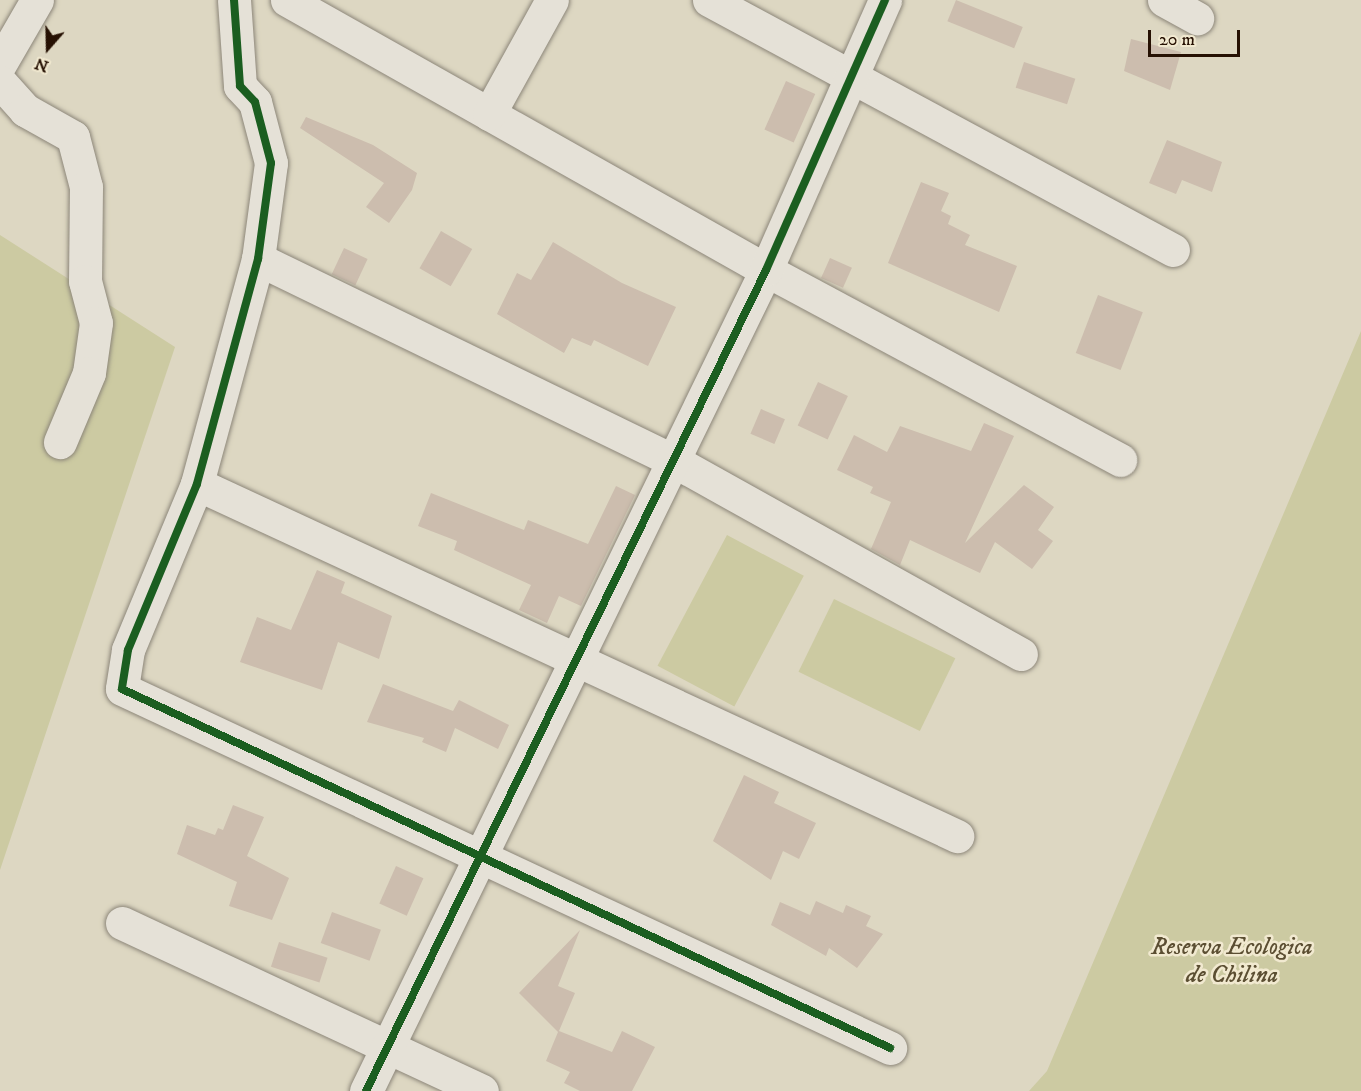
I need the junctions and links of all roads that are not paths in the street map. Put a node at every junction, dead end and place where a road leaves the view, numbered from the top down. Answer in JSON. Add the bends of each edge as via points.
{"nodes":[{"id":1,"x":37,"y":0,"type":"edge"},
{"id":2,"x":234,"y":0,"type":"edge"},
{"id":3,"x":287,"y":0,"type":"edge"},
{"id":4,"x":552,"y":0,"type":"edge"},
{"id":5,"x":708,"y":0,"type":"edge"},
{"id":6,"x":885,"y":0,"type":"edge"},
{"id":7,"x":1164,"y":0,"type":"edge"},
{"id":8,"x":1197,"y":18,"type":"dead end"},
{"id":9,"x":0,"y":64,"type":"edge"},
{"id":10,"x":851,"y":74,"type":"junction"},
{"id":11,"x":0,"y":82,"type":"edge"},
{"id":12,"x":489,"y":114,"type":"junction"},
{"id":13,"x":1173,"y":250,"type":"dead end"},
{"id":14,"x":258,"y":259,"type":"junction"},
{"id":15,"x":766,"y":270,"type":"junction"},
{"id":16,"x":60,"y":442,"type":"dead end"},
{"id":17,"x":1120,"y":460,"type":"dead end"},
{"id":18,"x":674,"y":461,"type":"junction"},
{"id":19,"x":197,"y":484,"type":"junction"},
{"id":20,"x":1021,"y":654,"type":"dead end"},
{"id":21,"x":579,"y":658,"type":"junction"},
{"id":22,"x":957,"y":836,"type":"dead end"},
{"id":23,"x":481,"y":858,"type":"junction"},
{"id":24,"x":122,"y":923,"type":"dead end"},
{"id":25,"x":890,"y":1048,"type":"dead end"},
{"id":26,"x":389,"y":1049,"type":"junction"},
{"id":27,"x":366,"y":1091,"type":"edge"},
{"id":28,"x":482,"y":1091,"type":"edge"}],
"edges":[{"from":1,"to":9,"type":"street"},
{"from":2,"to":14,"type":"street","via":[[240,86],[255,102],[271,163]]},
{"from":3,"to":12,"type":"street"},
{"from":4,"to":12,"type":"street"},
{"from":5,"to":10,"type":"street"},
{"from":6,"to":10,"type":"street"},
{"from":7,"to":8,"type":"street"},
{"from":10,"to":13,"type":"street"},
{"from":10,"to":15,"type":"street"},
{"from":11,"to":16,"type":"street","via":[[25,110],[73,137],[86,188],[85,281],[96,323],[89,373]]},
{"from":12,"to":15,"type":"street"},
{"from":14,"to":18,"type":"street"},
{"from":14,"to":19,"type":"street"},
{"from":15,"to":17,"type":"street"},
{"from":15,"to":18,"type":"street"},
{"from":18,"to":20,"type":"street"},
{"from":18,"to":21,"type":"street"},
{"from":19,"to":21,"type":"street"},
{"from":19,"to":23,"type":"street","via":[[128,650],[122,690]]},
{"from":21,"to":22,"type":"street"},
{"from":21,"to":23,"type":"street"},
{"from":23,"to":25,"type":"street"},
{"from":23,"to":26,"type":"street"},
{"from":24,"to":26,"type":"street"},
{"from":26,"to":27,"type":"street"},
{"from":26,"to":28,"type":"street"}]}
